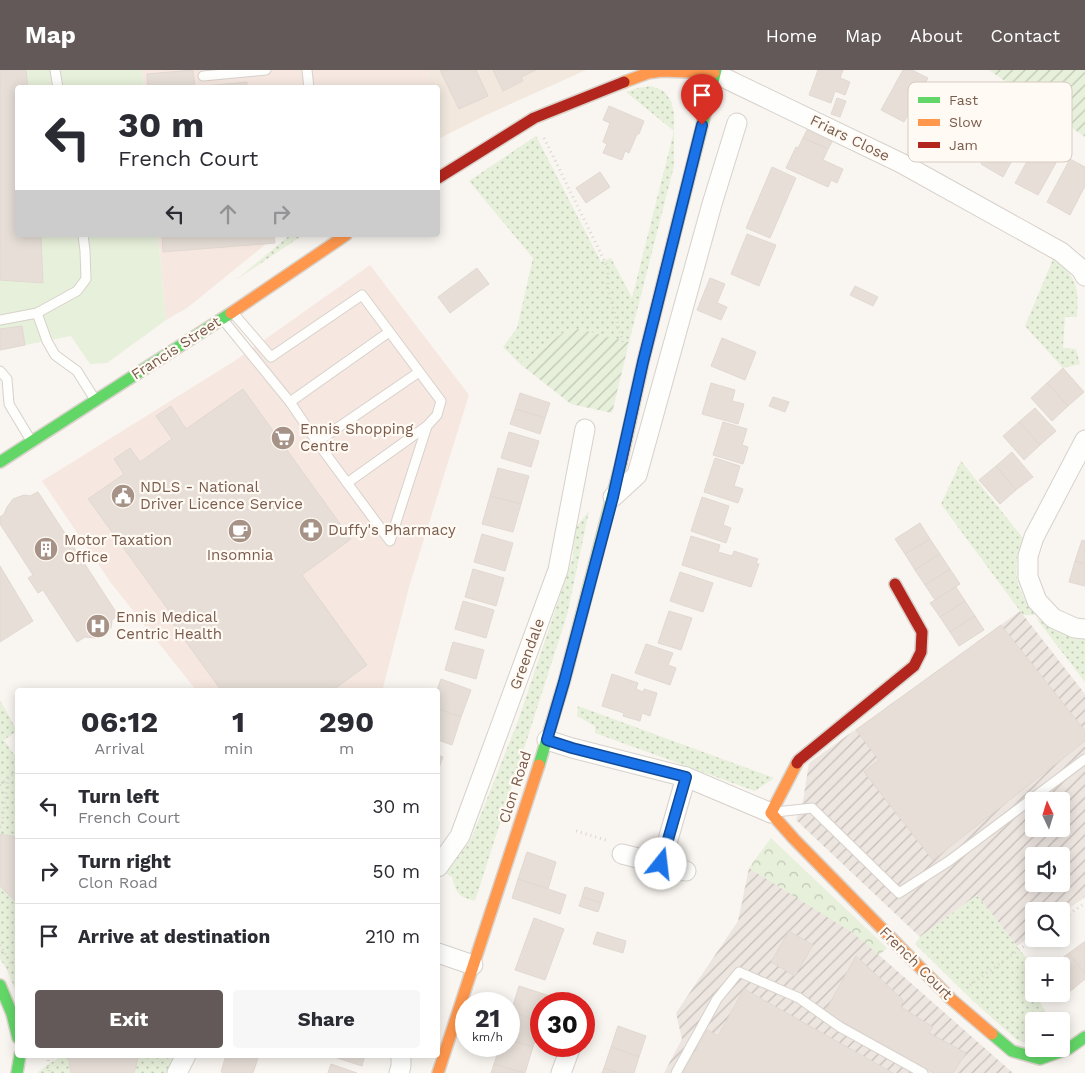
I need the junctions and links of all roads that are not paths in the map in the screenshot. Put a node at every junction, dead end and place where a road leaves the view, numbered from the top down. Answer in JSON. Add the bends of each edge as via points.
{"nodes":[{"id":1,"x":55,"y":70,"type":"edge"},
{"id":2,"x":266,"y":70,"type":"edge"},
{"id":3,"x":307,"y":70,"type":"edge"},
{"id":4,"x":715,"y":72,"type":"edge"},
{"id":5,"x":629,"y":75,"type":"edge"},
{"id":6,"x":203,"y":76,"type":"dead end"},
{"id":7,"x":58,"y":85,"type":"edge"},
{"id":8,"x":309,"y":85,"type":"edge"},
{"id":9,"x":737,"y":123,"type":"dead end"},
{"id":10,"x":440,"y":177,"type":"edge"},
{"id":11,"x":685,"y":194,"type":"junction"},
{"id":12,"x":712,"y":204,"type":"junction"},
{"id":13,"x":83,"y":237,"type":"edge"},
{"id":14,"x":343,"y":237,"type":"edge"},
{"id":15,"x":1085,"y":276,"type":"edge"},
{"id":16,"x":37,"y":313,"type":"junction"},
{"id":17,"x":227,"y":315,"type":"junction"},
{"id":18,"x":0,"y":320,"type":"edge"},
{"id":19,"x":389,"y":332,"type":"junction"},
{"id":20,"x":0,"y":371,"type":"edge"},
{"id":21,"x":418,"y":372,"type":"junction"},
{"id":22,"x":95,"y":400,"type":"junction"},
{"id":23,"x":290,"y":402,"type":"junction"},
{"id":24,"x":427,"y":426,"type":"junction"},
{"id":25,"x":586,"y":429,"type":"dead end"},
{"id":26,"x":1085,"y":440,"type":"edge"},
{"id":27,"x":32,"y":441,"type":"junction"},
{"id":28,"x":317,"y":442,"type":"junction"},
{"id":29,"x":1,"y":457,"type":"edge"},
{"id":30,"x":347,"y":483,"type":"junction"},
{"id":31,"x":613,"y":497,"type":"junction"},
{"id":32,"x":895,"y":584,"type":"dead end"},
{"id":33,"x":1085,"y":629,"type":"edge"},
{"id":34,"x":547,"y":740,"type":"junction"},
{"id":35,"x":1085,"y":759,"type":"edge"},
{"id":36,"x":686,"y":777,"type":"junction"},
{"id":37,"x":771,"y":813,"type":"junction"},
{"id":38,"x":622,"y":854,"type":"road end"},
{"id":39,"x":440,"y":864,"type":"edge"},
{"id":40,"x":661,"y":864,"type":"junction"},
{"id":41,"x":686,"y":871,"type":"dead end"},
{"id":42,"x":440,"y":954,"type":"edge"},
{"id":43,"x":472,"y":965,"type":"junction"},
{"id":44,"x":0,"y":985,"type":"edge"},
{"id":45,"x":15,"y":1026,"type":"edge"},
{"id":46,"x":1085,"y":1037,"type":"edge"},
{"id":47,"x":567,"y":1057,"type":"edge"},
{"id":48,"x":20,"y":1058,"type":"edge"},
{"id":49,"x":184,"y":1058,"type":"edge"},
{"id":50,"x":401,"y":1058,"type":"edge"},
{"id":51,"x":17,"y":1073,"type":"edge"},
{"id":52,"x":177,"y":1073,"type":"edge"},
{"id":53,"x":399,"y":1073,"type":"edge"},
{"id":54,"x":438,"y":1073,"type":"edge"},
{"id":55,"x":561,"y":1073,"type":"edge"},
{"id":56,"x":676,"y":1073,"type":"edge"},
{"id":57,"x":923,"y":1073,"type":"edge"}],
"edges":[{"from":1,"to":7,"type":"lane"},
{"from":2,"to":6,"type":"lane"},
{"from":3,"to":8,"type":"lane"},
{"from":4,"to":5,"type":"street","via":[[662,71]]},
{"from":4,"to":11,"type":"street","name":"Clon Road"},
{"from":4,"to":15,"type":"street","name":"Friars Close","via":[[901,163],[1061,252]]},
{"from":5,"to":10,"type":"street","via":[[534,118]]},
{"from":9,"to":12,"type":"street"},
{"from":11,"to":12,"type":"street"},
{"from":11,"to":31,"type":"street","name":"Clon Road"},
{"from":12,"to":31,"type":"street","via":[[637,475]]},
{"from":13,"to":16,"type":"lane","via":[[86,279],[76,291]]},
{"from":14,"to":17,"type":"street","name":"Francis Street"},
{"from":16,"to":18,"type":"lane"},
{"from":16,"to":22,"type":"lane","via":[[54,355],[77,371]]},
{"from":17,"to":19,"type":"lane","via":[[271,357],[362,295]]},
{"from":17,"to":22,"type":"street","name":"Francis Street"},
{"from":17,"to":23,"type":"lane"},
{"from":19,"to":21,"type":"lane"},
{"from":19,"to":23,"type":"lane"},
{"from":20,"to":27,"type":"lane","via":[[7,379],[9,404]]},
{"from":21,"to":24,"type":"lane","via":[[441,400],[437,415]]},
{"from":21,"to":28,"type":"lane"},
{"from":22,"to":27,"type":"street","name":"Francis Street"},
{"from":23,"to":28,"type":"lane"},
{"from":24,"to":30,"type":"lane"},
{"from":24,"to":30,"type":"lane","via":[[390,540]]},
{"from":25,"to":39,"type":"street","name":"Greendale","via":[[558,570],[460,836]]},
{"from":26,"to":33,"type":"street","via":[[1034,537],[1028,556],[1028,577],[1037,601],[1053,618]]},
{"from":27,"to":29,"type":"street","name":"Francis Street"},
{"from":28,"to":30,"type":"lane"},
{"from":31,"to":34,"type":"street","name":"Clon Road"},
{"from":32,"to":37,"type":"street","via":[[922,632],[921,652],[914,666],[799,760]]},
{"from":34,"to":36,"type":"street","name":"French Court"},
{"from":34,"to":43,"type":"street","name":"Clon Road"},
{"from":35,"to":37,"type":"lane","via":[[949,861],[899,893],[812,808]]},
{"from":36,"to":37,"type":"street","name":"French Court"},
{"from":36,"to":40,"type":"street"},
{"from":37,"to":46,"type":"street","name":"French Court","via":[[951,998],[1012,1051],[1040,1059],[1068,1049]]},
{"from":38,"to":40,"type":"street"},
{"from":40,"to":41,"type":"street"},
{"from":42,"to":43,"type":"street"},
{"from":43,"to":54,"type":"street","name":"Clon Road"},
{"from":44,"to":45,"type":"street"},
{"from":47,"to":55,"type":"street"},
{"from":48,"to":51,"type":"street"},
{"from":49,"to":52,"type":"street"},
{"from":50,"to":53,"type":"street"},
{"from":56,"to":57,"type":"lane","via":[[717,999],[739,972],[799,998],[840,1027]]}]}
